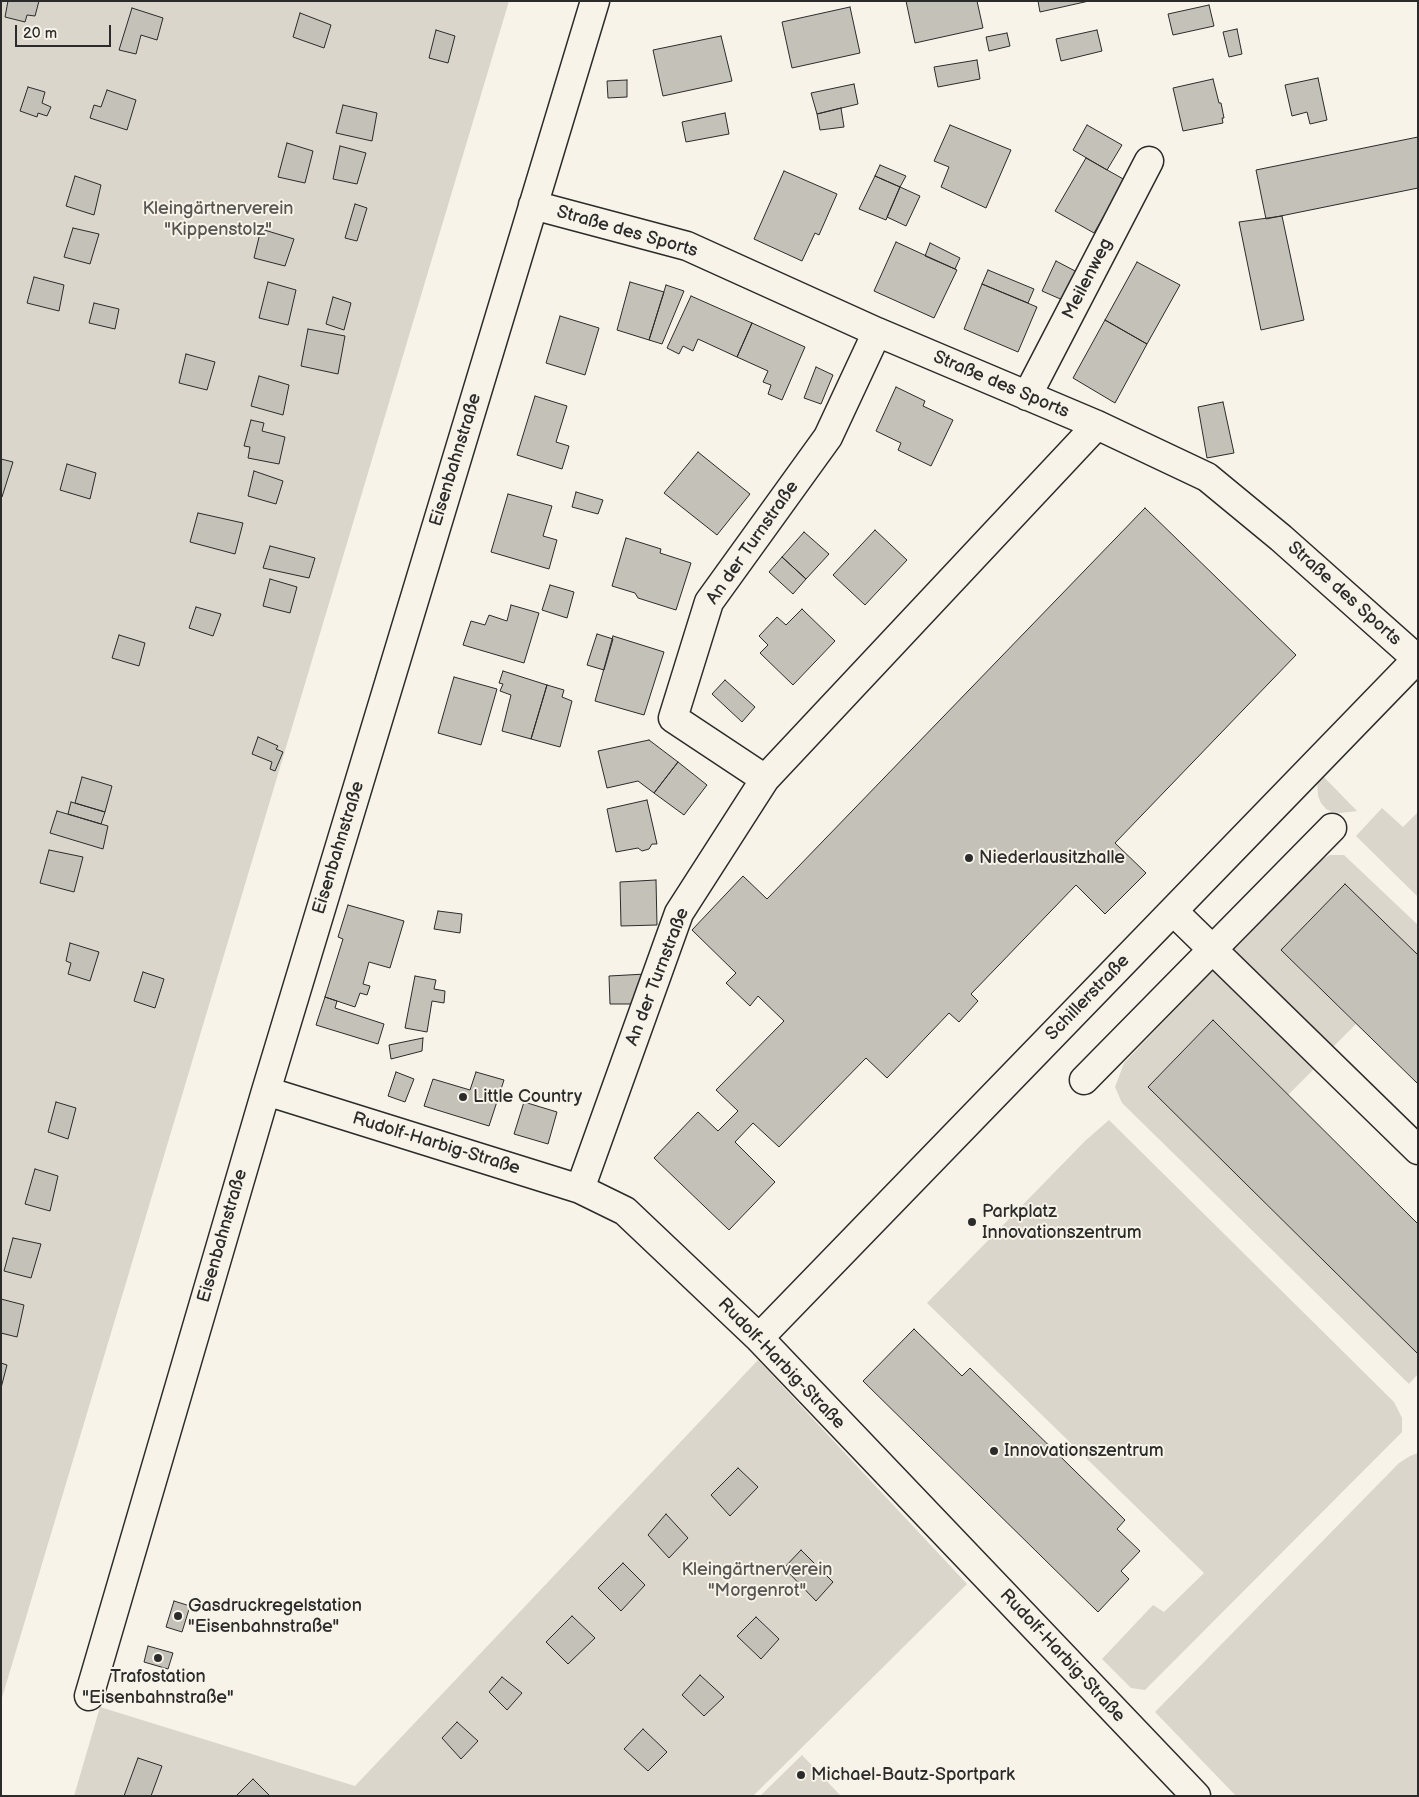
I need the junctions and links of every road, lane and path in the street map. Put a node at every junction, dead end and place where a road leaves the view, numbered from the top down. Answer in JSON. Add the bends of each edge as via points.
{"nodes":[{"id":1,"x":595,"y":1,"type":"edge"},
{"id":2,"x":1149,"y":161,"type":"dead end"},
{"id":3,"x":533,"y":205,"type":"junction"},
{"id":4,"x":877,"y":332,"type":"junction"},
{"id":5,"x":1027,"y":396,"type":"junction"},
{"id":6,"x":1097,"y":426,"type":"junction"},
{"id":7,"x":1417,"y":658,"type":"edge"},
{"id":8,"x":765,"y":779,"type":"junction"},
{"id":9,"x":1332,"y":828,"type":"dead end"},
{"id":10,"x":1173,"y":911,"type":"junction"},
{"id":11,"x":1212,"y":950,"type":"junction"},
{"id":12,"x":1084,"y":1080,"type":"dead end"},
{"id":13,"x":266,"y":1091,"type":"junction"},
{"id":14,"x":1418,"y":1150,"type":"edge"},
{"id":15,"x":580,"y":1189,"type":"junction"},
{"id":16,"x":759,"y":1338,"type":"junction"},
{"id":17,"x":89,"y":1696,"type":"dead end"},
{"id":18,"x":1196,"y":1796,"type":"edge"}],
"edges":[{"from":1,"to":3,"type":"street","name":"Eisenbahnstraße"},
{"from":2,"to":5,"type":"street","name":"Meilenweg"},
{"from":3,"to":4,"type":"street","name":"Straße des Sports","via":[[687,246]]},
{"from":3,"to":13,"type":"street","name":"Eisenbahnstraße"},
{"from":4,"to":5,"type":"street","name":"Straße des Sports"},
{"from":4,"to":8,"type":"street","name":"An der Turnstraße","via":[[828,437],[709,602],[672,718]]},
{"from":5,"to":6,"type":"street","name":"Straße des Sports"},
{"from":6,"to":7,"type":"street","name":"Straße des Sports","via":[[1207,477]]},
{"from":6,"to":8,"type":"street","name":"An der Turnstraße"},
{"from":7,"to":10,"type":"street","name":"Schillerstraße"},
{"from":8,"to":15,"type":"street","name":"An der Turnstraße","via":[[680,913]]},
{"from":9,"to":11,"type":"street"},
{"from":10,"to":11,"type":"street"},
{"from":10,"to":16,"type":"street","name":"Schillerstraße"},
{"from":11,"to":12,"type":"street"},
{"from":11,"to":14,"type":"street"},
{"from":13,"to":15,"type":"street","name":"Rudolf-Harbig-Straße"},
{"from":13,"to":17,"type":"street","name":"Eisenbahnstraße"},
{"from":15,"to":16,"type":"street","name":"Rudolf-Harbig-Straße","via":[[625,1211]]},
{"from":16,"to":18,"type":"street","name":"Rudolf-Harbig-Straße"}]}
